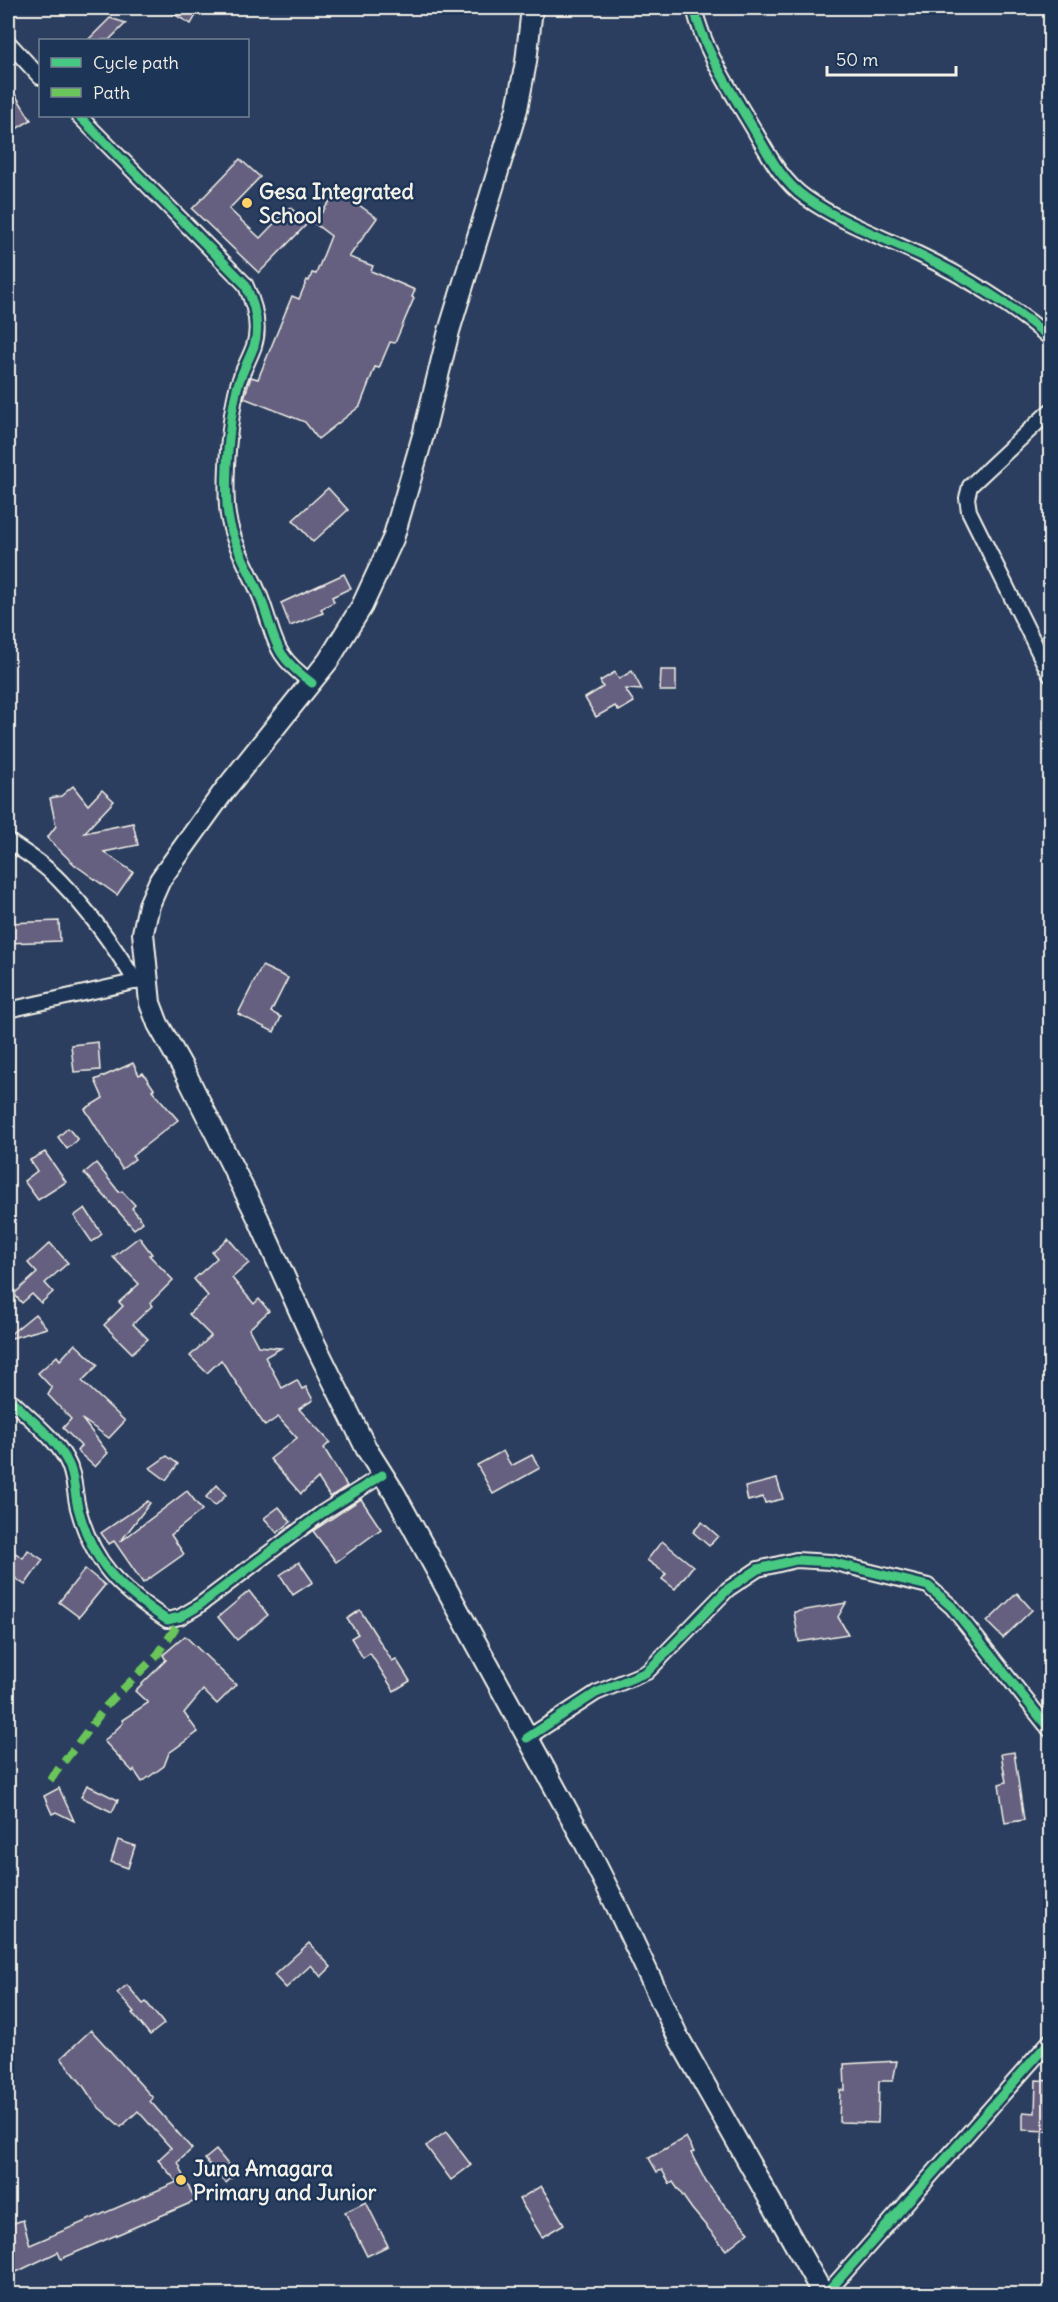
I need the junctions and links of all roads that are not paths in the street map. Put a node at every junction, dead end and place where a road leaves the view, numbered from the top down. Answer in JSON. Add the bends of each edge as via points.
{"nodes":[{"id":1,"x":532,"y":8,"type":"edge"},
{"id":2,"x":694,"y":8,"type":"edge"},
{"id":3,"x":8,"y":42,"type":"edge"},
{"id":4,"x":39,"y":76,"type":"edge"},
{"id":5,"x":80,"y":117,"type":"edge"},
{"id":6,"x":1050,"y":338,"type":"edge"},
{"id":7,"x":1050,"y":411,"type":"edge"},
{"id":8,"x":1050,"y":675,"type":"edge"},
{"id":9,"x":312,"y":683,"type":"junction"},
{"id":10,"x":8,"y":841,"type":"edge"},
{"id":11,"x":142,"y":980,"type":"junction"},
{"id":12,"x":8,"y":1010,"type":"edge"},
{"id":13,"x":13,"y":1402,"type":"dead end"},
{"id":14,"x":382,"y":1475,"type":"junction"},
{"id":15,"x":1050,"y":1730,"type":"edge"},
{"id":16,"x":527,"y":1738,"type":"junction"},
{"id":17,"x":1050,"y":2041,"type":"edge"},
{"id":18,"x":824,"y":2295,"type":"edge"}],
"edges":[{"from":1,"to":9,"type":"main road","via":[[517,108],[448,331],[404,506],[362,606]]},
{"from":2,"to":6,"type":"street","via":[[725,83],[767,152],[796,190],[857,226],[939,264],[1032,322]]},
{"from":3,"to":4,"type":"street"},
{"from":5,"to":9,"type":"street","via":[[245,284],[253,300],[256,332],[237,389],[226,482],[227,508],[232,535],[256,585],[277,650],[291,668]]},
{"from":7,"to":8,"type":"street","via":[[970,486],[967,498],[969,511]]},
{"from":9,"to":11,"type":"main road","via":[[224,791],[160,880],[143,933]]},
{"from":10,"to":11,"type":"street","via":[[59,880]]},
{"from":11,"to":12,"type":"street"},
{"from":11,"to":14,"type":"main road","via":[[158,1024],[258,1218],[309,1332]]},
{"from":13,"to":14,"type":"street","via":[[66,1459],[91,1544],[107,1572],[134,1598],[166,1620],[197,1607],[322,1513]]},
{"from":14,"to":16,"type":"main road"},
{"from":15,"to":16,"type":"street","via":[[952,1607],[928,1586],[831,1562],[796,1560],[759,1569],[728,1589],[647,1672],[596,1693]]},
{"from":16,"to":18,"type":"main road","via":[[618,1907],[678,2037]]},
{"from":17,"to":18,"type":"street"}]}
